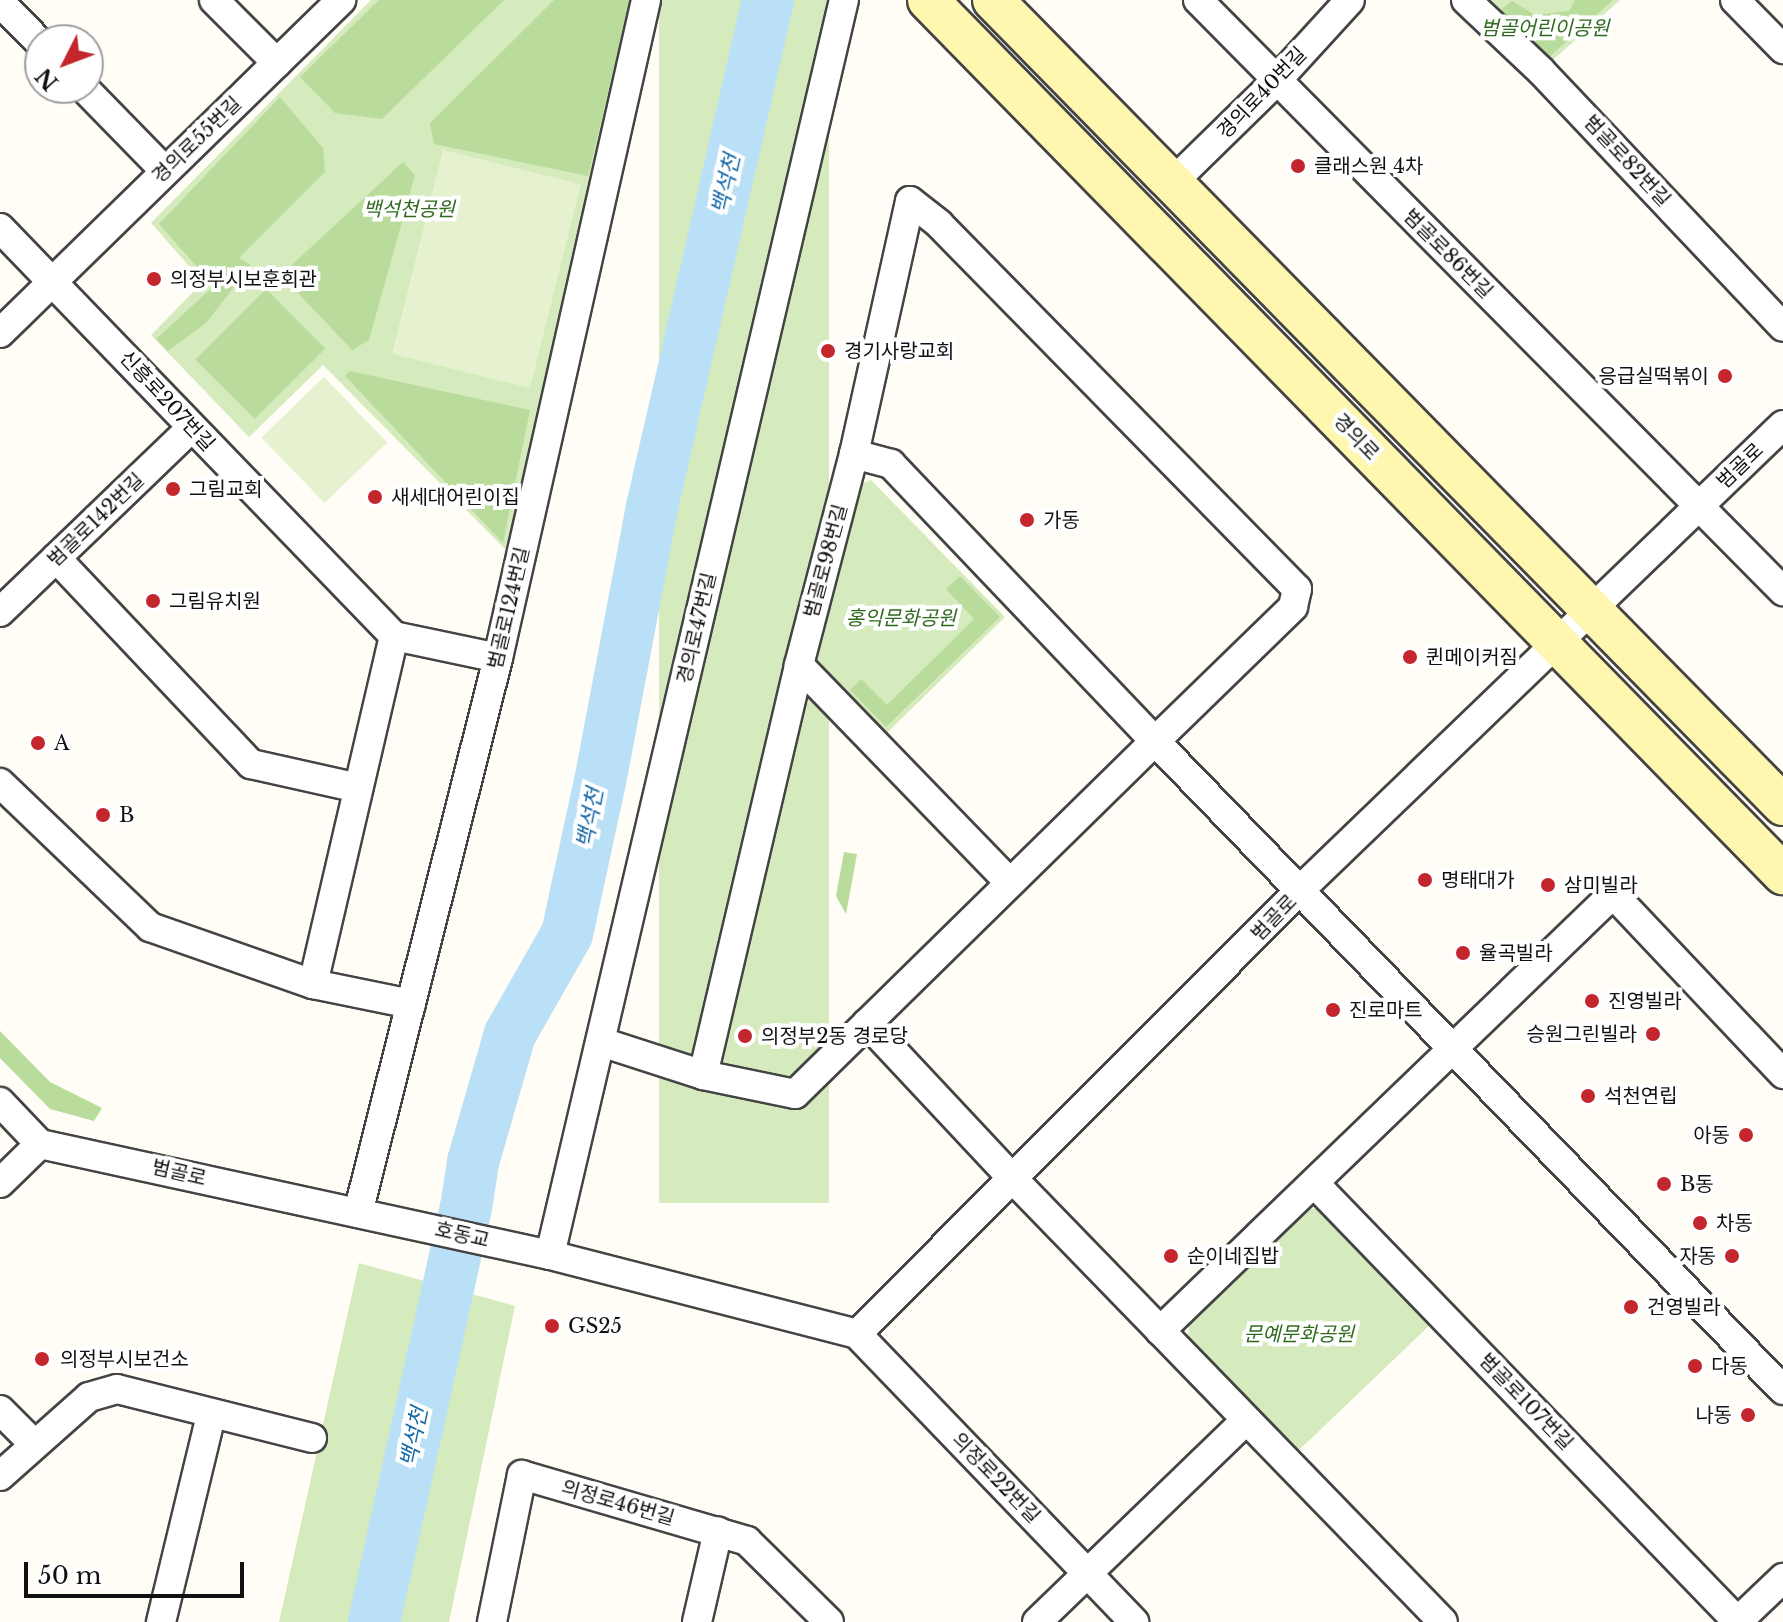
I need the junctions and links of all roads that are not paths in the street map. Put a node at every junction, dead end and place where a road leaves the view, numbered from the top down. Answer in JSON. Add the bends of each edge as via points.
{"nodes":[{"id":1,"x":214,"y":0,"type":"edge"},
{"id":2,"x":341,"y":0,"type":"edge"},
{"id":3,"x":646,"y":0,"type":"edge"},
{"id":4,"x":844,"y":0,"type":"edge"},
{"id":5,"x":928,"y":0,"type":"edge"},
{"id":6,"x":993,"y":0,"type":"edge"},
{"id":7,"x":1198,"y":0,"type":"edge"},
{"id":8,"x":1350,"y":0,"type":"edge"},
{"id":9,"x":1466,"y":0,"type":"edge"},
{"id":10,"x":1735,"y":0,"type":"edge"},
{"id":11,"x":0,"y":2,"type":"edge"},
{"id":12,"x":24,"y":27,"type":"edge"},
{"id":13,"x":1783,"y":49,"type":"edge"},
{"id":14,"x":277,"y":63,"type":"junction"},
{"id":15,"x":1277,"y":80,"type":"junction"},
{"id":16,"x":100,"y":104,"type":"edge"},
{"id":17,"x":165,"y":171,"type":"junction"},
{"id":18,"x":1172,"y":183,"type":"junction"},
{"id":19,"x":0,"y":228,"type":"edge"},
{"id":20,"x":54,"y":282,"type":"junction"},
{"id":21,"x":1783,"y":327,"type":"edge"},
{"id":22,"x":0,"y":333,"type":"edge"},
{"id":23,"x":1783,"y":425,"type":"edge"},
{"id":24,"x":191,"y":428,"type":"junction"},
{"id":25,"x":854,"y":454,"type":"junction"},
{"id":26,"x":1697,"y":508,"type":"junction"},
{"id":27,"x":56,"y":558,"type":"junction"},
{"id":28,"x":1783,"y":591,"type":"edge"},
{"id":29,"x":1590,"y":609,"type":"junction"},
{"id":30,"x":0,"y":612,"type":"edge"},
{"id":31,"x":394,"y":636,"type":"junction"},
{"id":32,"x":1557,"y":643,"type":"junction"},
{"id":33,"x":498,"y":658,"type":"junction"},
{"id":34,"x":799,"y":665,"type":"junction"},
{"id":35,"x":1155,"y":741,"type":"junction"},
{"id":36,"x":0,"y":783,"type":"edge"},
{"id":37,"x":358,"y":788,"type":"junction"},
{"id":38,"x":1783,"y":805,"type":"edge"},
{"id":39,"x":1783,"y":874,"type":"edge"},
{"id":40,"x":1010,"y":883,"type":"junction"},
{"id":41,"x":1299,"y":891,"type":"junction"},
{"id":42,"x":313,"y":984,"type":"junction"},
{"id":43,"x":411,"y":1004,"type":"junction"},
{"id":44,"x":867,"y":1023,"type":"junction"},
{"id":45,"x":601,"y":1042,"type":"junction"},
{"id":46,"x":1453,"y":1048,"type":"junction"},
{"id":47,"x":1783,"y":1074,"type":"edge"},
{"id":48,"x":703,"y":1075,"type":"junction"},
{"id":49,"x":0,"y":1102,"type":"edge"},
{"id":50,"x":40,"y":1144,"type":"junction"},
{"id":51,"x":1013,"y":1179,"type":"junction"},
{"id":52,"x":0,"y":1183,"type":"edge"},
{"id":53,"x":1314,"y":1183,"type":"junction"},
{"id":54,"x":366,"y":1214,"type":"junction"},
{"id":55,"x":550,"y":1255,"type":"junction"},
{"id":56,"x":1160,"y":1331,"type":"junction"},
{"id":57,"x":857,"y":1334,"type":"junction"},
{"id":58,"x":1783,"y":1390,"type":"edge"},
{"id":59,"x":0,"y":1410,"type":"edge"},
{"id":60,"x":211,"y":1416,"type":"junction"},
{"id":61,"x":1246,"y":1420,"type":"junction"},
{"id":62,"x":312,"y":1438,"type":"dead end"},
{"id":63,"x":33,"y":1443,"type":"junction"},
{"id":64,"x":0,"y":1476,"type":"edge"},
{"id":65,"x":718,"y":1531,"type":"junction"},
{"id":66,"x":1086,"y":1572,"type":"junction"},
{"id":67,"x":1783,"y":1578,"type":"edge"},
{"id":68,"x":161,"y":1622,"type":"edge"},
{"id":69,"x":492,"y":1622,"type":"edge"},
{"id":70,"x":697,"y":1622,"type":"edge"},
{"id":71,"x":829,"y":1622,"type":"edge"},
{"id":72,"x":1037,"y":1622,"type":"edge"},
{"id":73,"x":1134,"y":1622,"type":"edge"},
{"id":74,"x":1443,"y":1622,"type":"edge"},
{"id":75,"x":1737,"y":1622,"type":"edge"}],
"edges":[{"from":1,"to":14,"type":"street"},
{"from":2,"to":14,"type":"street","name":"경의로55번길"},
{"from":3,"to":33,"type":"street","name":"범골로124번길"},
{"from":4,"to":45,"type":"street","name":"경의로47번길"},
{"from":5,"to":32,"type":"street","name":"경의로"},
{"from":6,"to":18,"type":"street"},
{"from":7,"to":15,"type":"street","name":"범골로86번길"},
{"from":8,"to":15,"type":"street","name":"경의로40번길"},
{"from":9,"to":21,"type":"street","name":"범골로82번길","via":[[1541,71]]},
{"from":10,"to":13,"type":"street"},
{"from":11,"to":12,"type":"street"},
{"from":14,"to":17,"type":"street","name":"경의로55번길"},
{"from":15,"to":18,"type":"street","name":"경의로40번길"},
{"from":15,"to":26,"type":"street","name":"범골로86번길"},
{"from":16,"to":17,"type":"street"},
{"from":17,"to":20,"type":"street","name":"경의로55번길"},
{"from":18,"to":29,"type":"street"},
{"from":19,"to":20,"type":"street","name":"신흥로207번길"},
{"from":20,"to":22,"type":"street","name":"경의로55번길"},
{"from":20,"to":24,"type":"street","name":"신흥로207번길"},
{"from":23,"to":26,"type":"street","name":"범골로"},
{"from":24,"to":27,"type":"street","name":"범골로142번길"},
{"from":24,"to":31,"type":"street","name":"신흥로207번길"},
{"from":25,"to":34,"type":"street","name":"범골로98번길"},
{"from":25,"to":35,"type":"street","via":[[891,464]]},
{"from":25,"to":35,"type":"street","name":"범골로98번길","via":[[910,201],[939,224],[1297,589],[1293,607]]},
{"from":26,"to":28,"type":"street"},
{"from":26,"to":29,"type":"street","name":"범골로"},
{"from":27,"to":30,"type":"street","name":"범골로142번길"},
{"from":27,"to":37,"type":"street","via":[[251,764]]},
{"from":29,"to":32,"type":"street","name":"범골로"},
{"from":29,"to":38,"type":"street"},
{"from":31,"to":33,"type":"street"},
{"from":31,"to":37,"type":"street"},
{"from":32,"to":39,"type":"street","name":"경의로"},
{"from":32,"to":41,"type":"street","name":"범골로"},
{"from":33,"to":43,"type":"street","name":"범골로124번길"},
{"from":34,"to":40,"type":"street"},
{"from":34,"to":48,"type":"street","name":"범골로98번길"},
{"from":35,"to":40,"type":"street","name":"범골로98번길"},
{"from":35,"to":41,"type":"street"},
{"from":36,"to":42,"type":"street","via":[[150,927]]},
{"from":37,"to":42,"type":"street"},
{"from":40,"to":44,"type":"street","name":"범골로98번길"},
{"from":41,"to":46,"type":"street"},
{"from":41,"to":51,"type":"street","name":"범골로"},
{"from":42,"to":43,"type":"street"},
{"from":43,"to":54,"type":"street","name":"범골로124번길"},
{"from":44,"to":48,"type":"street","name":"범골로98번길","via":[[795,1094]]},
{"from":44,"to":51,"type":"street"},
{"from":45,"to":48,"type":"street"},
{"from":45,"to":55,"type":"street","name":"경의로47번길"},
{"from":46,"to":47,"type":"street","via":[[1613,894]]},
{"from":46,"to":53,"type":"street"},
{"from":46,"to":58,"type":"street"},
{"from":49,"to":50,"type":"street"},
{"from":50,"to":52,"type":"street"},
{"from":50,"to":54,"type":"street","name":"범골로"},
{"from":51,"to":56,"type":"street"},
{"from":51,"to":57,"type":"street","name":"범골로"},
{"from":53,"to":56,"type":"street"},
{"from":53,"to":75,"type":"street","name":"범골로107번길"},
{"from":54,"to":55,"type":"street","name":"호동교"},
{"from":55,"to":57,"type":"street","name":"호동교"},
{"from":56,"to":61,"type":"street"},
{"from":57,"to":66,"type":"street","name":"의정로22번길"},
{"from":59,"to":63,"type":"street"},
{"from":60,"to":62,"type":"street"},
{"from":60,"to":63,"type":"street","via":[[117,1389],[89,1397]]},
{"from":60,"to":68,"type":"street"},
{"from":61,"to":66,"type":"street"},
{"from":61,"to":74,"type":"street"},
{"from":63,"to":64,"type":"street"},
{"from":65,"to":69,"type":"street","name":"의정로46번길","via":[[522,1475]]},
{"from":65,"to":70,"type":"street"},
{"from":65,"to":71,"type":"street","name":"의정로46번길","via":[[747,1541]]},
{"from":66,"to":72,"type":"street"},
{"from":66,"to":73,"type":"street","name":"의정로22번길"},
{"from":67,"to":75,"type":"street","name":"범골로107번길"}]}
